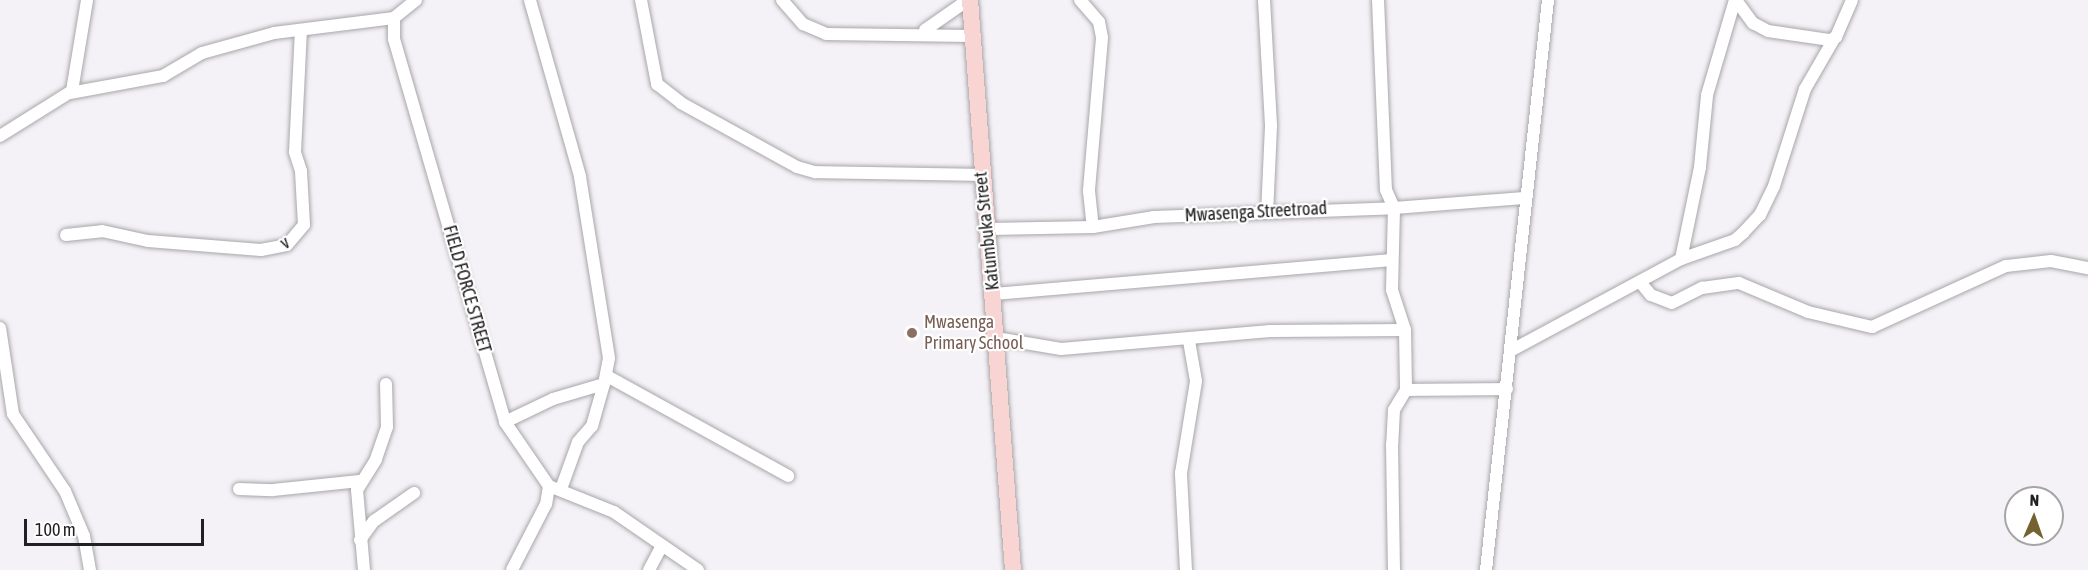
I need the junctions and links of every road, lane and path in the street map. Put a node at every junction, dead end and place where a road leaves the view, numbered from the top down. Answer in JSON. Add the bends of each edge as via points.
{"nodes":[{"id":1,"x":87,"y":0,"type":"edge"},
{"id":2,"x":416,"y":0,"type":"edge"},
{"id":3,"x":530,"y":0,"type":"edge"},
{"id":4,"x":641,"y":0,"type":"edge"},
{"id":5,"x":782,"y":0,"type":"edge"},
{"id":6,"x":969,"y":0,"type":"edge"},
{"id":7,"x":1080,"y":0,"type":"edge"},
{"id":8,"x":1264,"y":0,"type":"edge"},
{"id":9,"x":1378,"y":0,"type":"edge"},
{"id":10,"x":1548,"y":0,"type":"edge"},
{"id":11,"x":1735,"y":0,"type":"edge"},
{"id":12,"x":1851,"y":0,"type":"edge"},
{"id":13,"x":394,"y":18,"type":"junction"},
{"id":14,"x":301,"y":31,"type":"junction"},
{"id":15,"x":921,"y":32,"type":"junction"},
{"id":16,"x":971,"y":36,"type":"junction"},
{"id":17,"x":1834,"y":39,"type":"junction"},
{"id":18,"x":70,"y":93,"type":"junction"},
{"id":19,"x":2,"y":137,"type":"edge"},
{"id":20,"x":980,"y":175,"type":"junction"},
{"id":21,"x":1524,"y":198,"type":"junction"},
{"id":22,"x":1394,"y":208,"type":"junction"},
{"id":23,"x":1267,"y":213,"type":"junction"},
{"id":24,"x":1093,"y":227,"type":"junction"},
{"id":25,"x":989,"y":229,"type":"junction"},
{"id":26,"x":66,"y":235,"type":"dead end"},
{"id":27,"x":1681,"y":259,"type":"junction"},
{"id":28,"x":1392,"y":260,"type":"junction"},
{"id":29,"x":2088,"y":268,"type":"edge"},
{"id":30,"x":1641,"y":282,"type":"junction"},
{"id":31,"x":994,"y":294,"type":"junction"},
{"id":32,"x":0,"y":328,"type":"edge"},
{"id":33,"x":1405,"y":330,"type":"junction"},
{"id":34,"x":996,"y":338,"type":"junction"},
{"id":35,"x":1189,"y":341,"type":"junction"},
{"id":36,"x":1512,"y":350,"type":"junction"},
{"id":37,"x":606,"y":380,"type":"junction"},
{"id":38,"x":386,"y":384,"type":"dead end"},
{"id":39,"x":1507,"y":389,"type":"junction"},
{"id":40,"x":1406,"y":390,"type":"junction"},
{"id":41,"x":505,"y":423,"type":"junction"},
{"id":42,"x":788,"y":476,"type":"dead end"},
{"id":43,"x":337,"y":481,"type":"junction"},
{"id":44,"x":360,"y":481,"type":"junction"},
{"id":45,"x":555,"y":488,"type":"junction"},
{"id":46,"x":239,"y":489,"type":"dead end"},
{"id":47,"x":414,"y":493,"type":"dead end"},
{"id":48,"x":357,"y":506,"type":"junction"},
{"id":49,"x":360,"y":540,"type":"junction"},
{"id":50,"x":661,"y":547,"type":"junction"},
{"id":51,"x":90,"y":570,"type":"edge"},
{"id":52,"x":364,"y":570,"type":"edge"},
{"id":53,"x":512,"y":570,"type":"edge"},
{"id":54,"x":649,"y":570,"type":"edge"},
{"id":55,"x":698,"y":570,"type":"edge"},
{"id":56,"x":1013,"y":570,"type":"edge"},
{"id":57,"x":1186,"y":570,"type":"edge"},
{"id":58,"x":1394,"y":570,"type":"edge"},
{"id":59,"x":1486,"y":570,"type":"edge"}],
"edges":[{"from":1,"to":18,"type":"street","via":[[80,68]]},
{"from":2,"to":13,"type":"street"},
{"from":3,"to":37,"type":"street","via":[[580,176],[606,319]]},
{"from":4,"to":20,"type":"street","via":[[657,84],[681,103],[777,157],[815,172]]},
{"from":5,"to":15,"type":"street","via":[[803,24],[826,34]]},
{"from":6,"to":15,"type":"street"},
{"from":6,"to":16,"type":"main road","name":"Katumbuka Street"},
{"from":7,"to":24,"type":"street","via":[[1099,22],[1102,38],[1089,190]]},
{"from":8,"to":23,"type":"street","via":[[1271,126]]},
{"from":9,"to":22,"type":"street","via":[[1386,190]]},
{"from":10,"to":21,"type":"street","via":[[1542,87]]},
{"from":11,"to":17,"type":"street","via":[[1753,23],[1768,31]]},
{"from":11,"to":27,"type":"street","via":[[1707,95],[1700,167]]},
{"from":12,"to":17,"type":"street"},
{"from":13,"to":14,"type":"street"},
{"from":13,"to":41,"type":"street","name":"FIELD FORCE STREET","via":[[394,39]]},
{"from":14,"to":18,"type":"street","via":[[274,33],[202,53],[163,76]]},
{"from":14,"to":26,"type":"street","name":"v","via":[[295,152],[303,181],[304,225],[287,245],[261,250],[148,241],[102,231]]},
{"from":15,"to":16,"type":"street"},
{"from":16,"to":20,"type":"main road","name":"Katumbuka Street"},
{"from":17,"to":27,"type":"street","via":[[1804,89],[1777,180],[1760,215],[1735,240]]},
{"from":18,"to":19,"type":"street"},
{"from":20,"to":25,"type":"main road","name":"Katumbuka Street"},
{"from":21,"to":22,"type":"street","name":"Mwasenga Streetroad"},
{"from":21,"to":36,"type":"street"},
{"from":22,"to":23,"type":"street","name":"Mwasenga Streetroad"},
{"from":22,"to":28,"type":"street"},
{"from":23,"to":24,"type":"street","name":"Mwasenga Streetroad","via":[[1154,217]]},
{"from":24,"to":25,"type":"street","name":"Mwasenga Streetroad"},
{"from":25,"to":31,"type":"main road","name":"Katumbuka Street"},
{"from":27,"to":30,"type":"street"},
{"from":28,"to":31,"type":"street"},
{"from":28,"to":33,"type":"street","via":[[1392,290]]},
{"from":29,"to":30,"type":"street","via":[[2051,261],[2006,266],[1872,327],[1808,312],[1739,283],[1702,288],[1672,303],[1651,295]]},
{"from":30,"to":36,"type":"street","via":[[1573,314]]},
{"from":31,"to":34,"type":"main road","name":"Katumbuka Street"},
{"from":32,"to":51,"type":"street","via":[[13,414],[65,491],[84,536]]},
{"from":33,"to":35,"type":"street","via":[[1270,331]]},
{"from":33,"to":40,"type":"street"},
{"from":34,"to":35,"type":"street","via":[[1061,349]]},
{"from":34,"to":56,"type":"main road","name":"Katumbuka Street"},
{"from":35,"to":57,"type":"street","via":[[1196,381],[1181,473]]},
{"from":36,"to":39,"type":"street"},
{"from":37,"to":41,"type":"street","via":[[553,399]]},
{"from":37,"to":42,"type":"street"},
{"from":37,"to":45,"type":"street","via":[[592,426]]},
{"from":38,"to":44,"type":"street","via":[[387,427],[376,459]]},
{"from":39,"to":40,"type":"street"},
{"from":39,"to":59,"type":"street","via":[[1495,457]]},
{"from":40,"to":58,"type":"street","via":[[1394,410]]},
{"from":41,"to":45,"type":"street","name":"FIELD FORCE STREET"},
{"from":43,"to":44,"type":"street"},
{"from":43,"to":46,"type":"street","via":[[273,490]]},
{"from":43,"to":48,"type":"street"},
{"from":44,"to":48,"type":"street"},
{"from":45,"to":50,"type":"street","via":[[614,512]]},
{"from":45,"to":53,"type":"street"},
{"from":47,"to":49,"type":"street","via":[[374,521]]},
{"from":48,"to":49,"type":"street"},
{"from":49,"to":52,"type":"street"},
{"from":50,"to":54,"type":"street"},
{"from":50,"to":55,"type":"street"}]}
